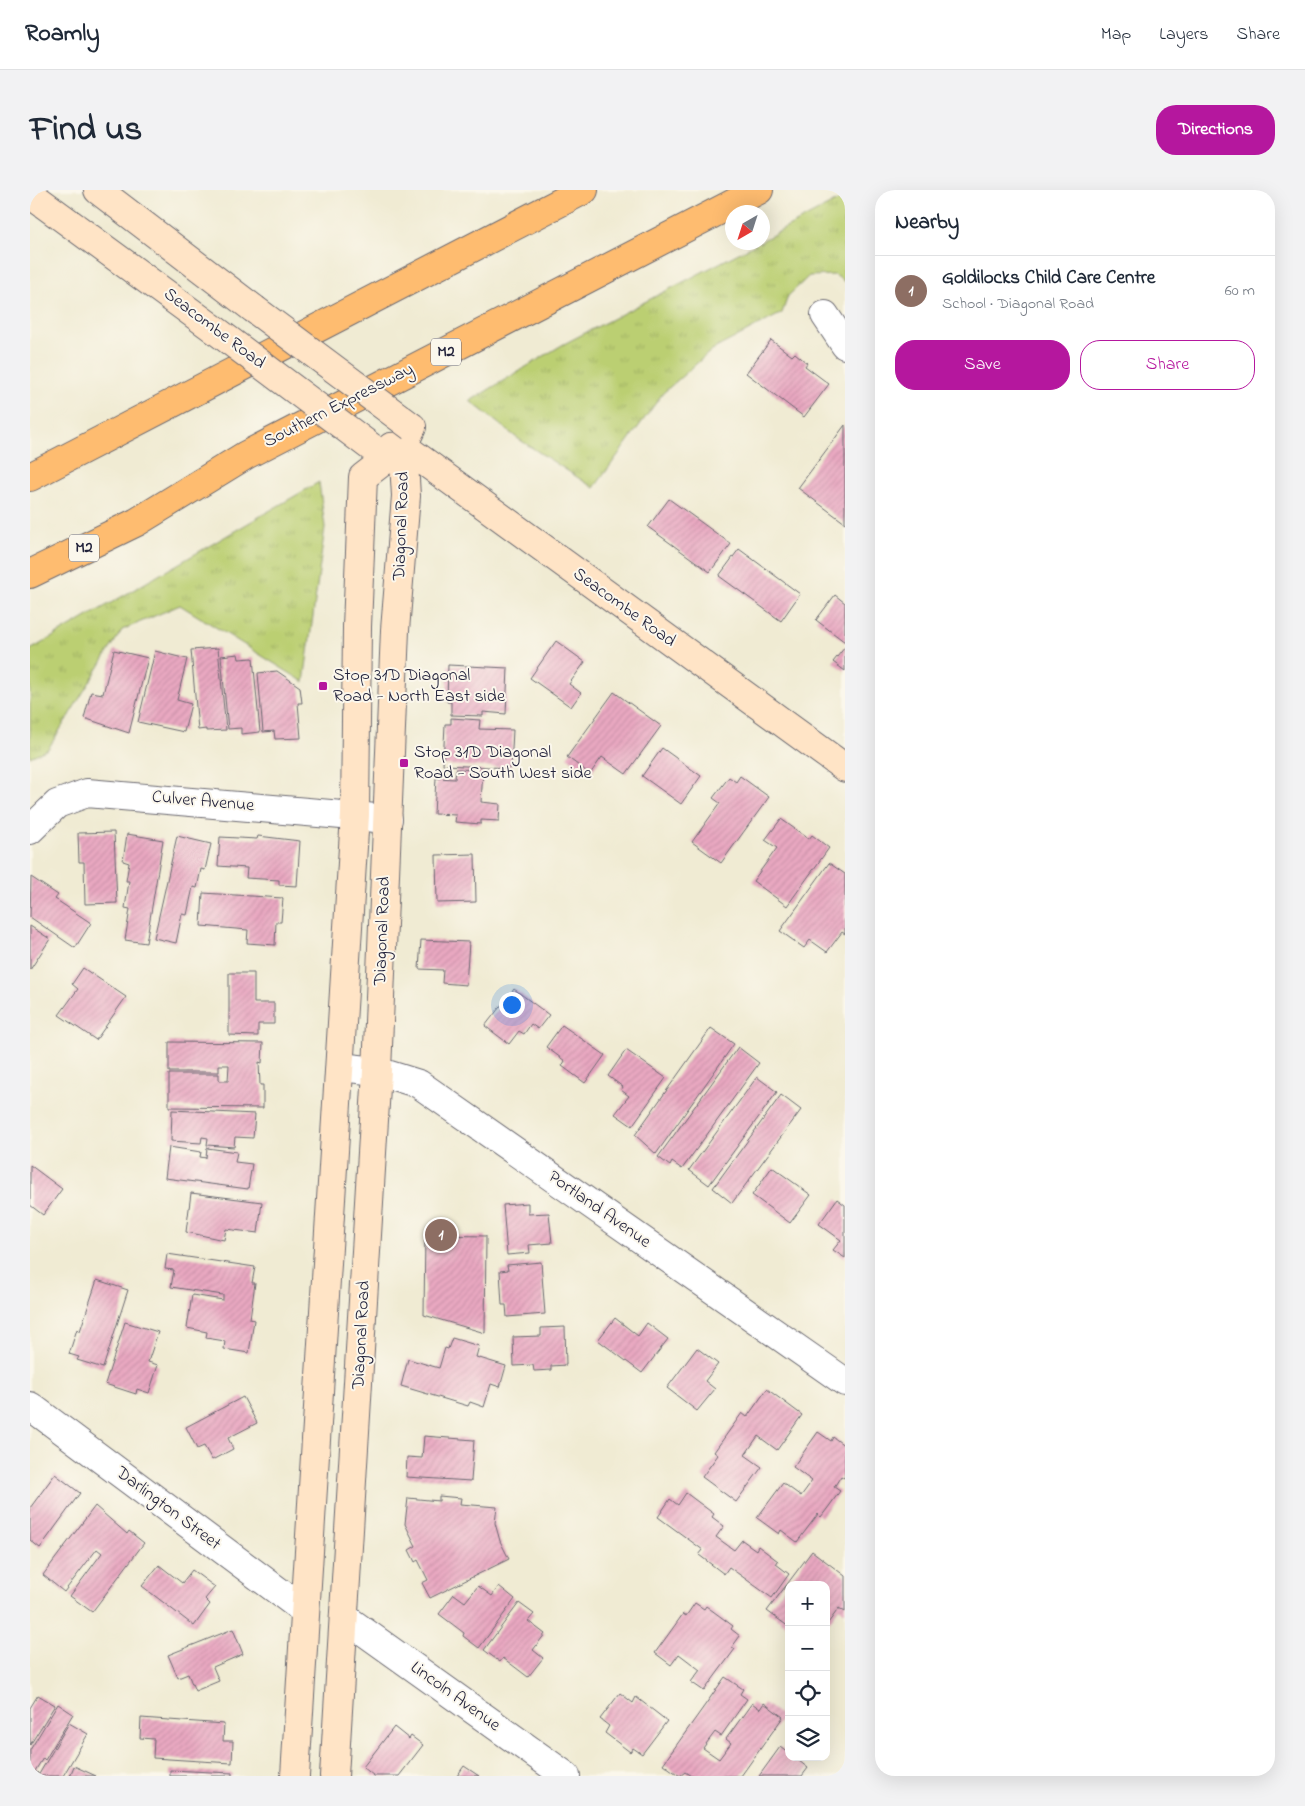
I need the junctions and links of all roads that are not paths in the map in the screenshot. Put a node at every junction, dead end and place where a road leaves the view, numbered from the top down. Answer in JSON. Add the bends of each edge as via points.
{"nodes":[{"id":1,"x":98,"y":190,"type":"edge"},
{"id":2,"x":584,"y":190,"type":"edge"},
{"id":3,"x":759,"y":190,"type":"edge"},
{"id":4,"x":30,"y":194,"type":"edge"},
{"id":5,"x":824,"y":315,"type":"dead end"},
{"id":6,"x":845,"y":345,"type":"edge"},
{"id":7,"x":407,"y":437,"type":"junction"},
{"id":8,"x":30,"y":476,"type":"edge"},
{"id":9,"x":137,"y":522,"type":"junction"},
{"id":10,"x":30,"y":574,"type":"edge"},
{"id":11,"x":30,"y":588,"type":"edge"},
{"id":12,"x":845,"y":768,"type":"edge"},
{"id":13,"x":355,"y":815,"type":"junction"},
{"id":14,"x":388,"y":819,"type":"junction"},
{"id":15,"x":30,"y":830,"type":"edge"},
{"id":16,"x":340,"y":1067,"type":"junction"},
{"id":17,"x":378,"y":1071,"type":"junction"},
{"id":18,"x":845,"y":1382,"type":"edge"},
{"id":19,"x":30,"y":1406,"type":"edge"},
{"id":20,"x":305,"y":1611,"type":"junction"},
{"id":21,"x":345,"y":1618,"type":"junction"},
{"id":22,"x":295,"y":1776,"type":"edge"},
{"id":23,"x":334,"y":1776,"type":"edge"},
{"id":24,"x":566,"y":1776,"type":"edge"}],
"edges":[{"from":1,"to":7,"type":"main road","name":"Seacombe Road","bridge":true,"via":[[254,308]]},
{"from":2,"to":8,"type":"highway"},
{"from":3,"to":9,"type":"highway","name":"Southern Expressway","number":"M2","via":[[246,455]]},
{"from":4,"to":7,"type":"main road","name":"Seacombe Road","bridge":true,"via":[[371,447]]},
{"from":5,"to":6,"type":"street"},
{"from":7,"to":12,"type":"main road","name":"Seacombe Road"},
{"from":7,"to":13,"type":"main road","name":"Diagonal Road","via":[[363,477]]},
{"from":7,"to":14,"type":"main road","name":"Diagonal Road"},
{"from":9,"to":10,"type":"highway","name":"Southern Expressway","number":"M2"},
{"from":9,"to":11,"type":"highway"},
{"from":13,"to":14,"type":"street","name":"Culver Avenue"},
{"from":13,"to":15,"type":"street","name":"Culver Avenue","via":[[87,793],[57,804]]},
{"from":13,"to":16,"type":"main road","name":"Diagonal Road"},
{"from":14,"to":17,"type":"main road","name":"Diagonal Road"},
{"from":16,"to":17,"type":"street","name":"Portland Avenue"},
{"from":16,"to":20,"type":"main road","name":"Diagonal Road"},
{"from":17,"to":18,"type":"street","name":"Portland Avenue","via":[[419,1084]]},
{"from":17,"to":21,"type":"main road","name":"Diagonal Road"},
{"from":19,"to":20,"type":"street","name":"Darlington Street"},
{"from":20,"to":21,"type":"main road"},
{"from":20,"to":22,"type":"main road","name":"Diagonal Road"},
{"from":21,"to":23,"type":"main road","name":"Diagonal Road"},
{"from":21,"to":24,"type":"street","name":"Lincoln Avenue"}]}
